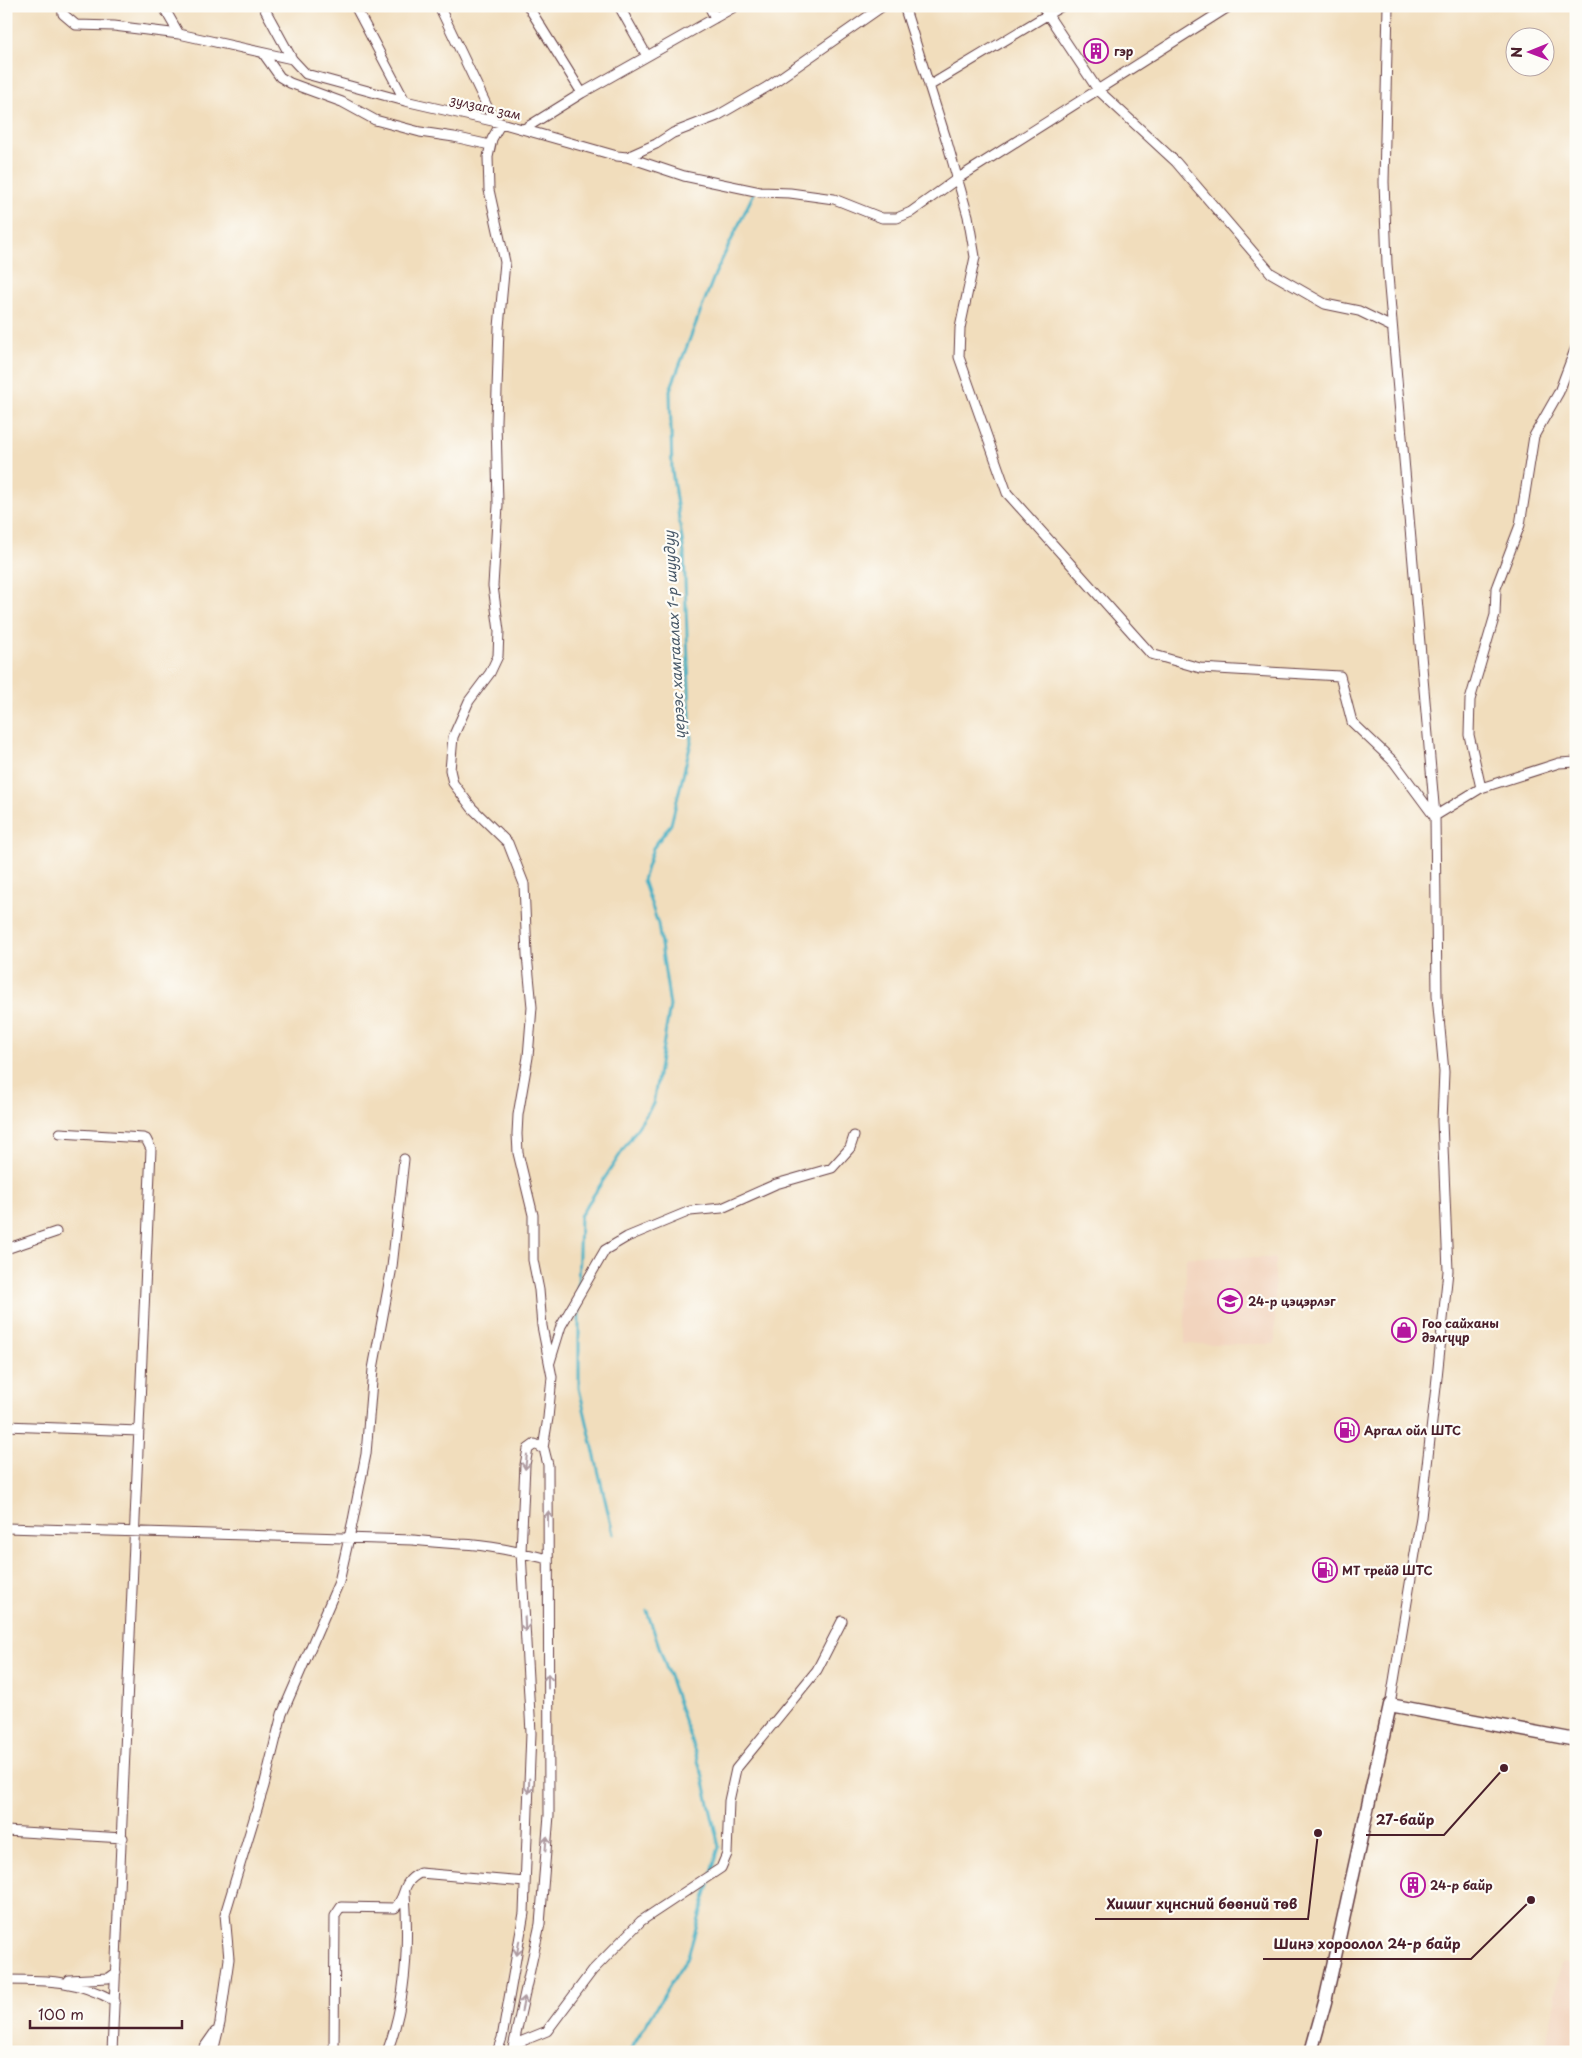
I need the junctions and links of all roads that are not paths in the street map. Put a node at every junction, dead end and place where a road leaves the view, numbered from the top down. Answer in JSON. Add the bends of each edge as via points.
{"nodes":[{"id":1,"x":62,"y":6,"type":"edge"},
{"id":2,"x":163,"y":6,"type":"edge"},
{"id":3,"x":263,"y":6,"type":"edge"},
{"id":4,"x":355,"y":6,"type":"edge"},
{"id":5,"x":439,"y":6,"type":"edge"},
{"id":6,"x":528,"y":6,"type":"edge"},
{"id":7,"x":619,"y":6,"type":"edge"},
{"id":8,"x":708,"y":6,"type":"edge"},
{"id":9,"x":736,"y":6,"type":"edge"},
{"id":10,"x":883,"y":6,"type":"edge"},
{"id":11,"x":904,"y":6,"type":"edge"},
{"id":12,"x":1042,"y":6,"type":"edge"},
{"id":13,"x":1062,"y":6,"type":"edge"},
{"id":14,"x":1230,"y":6,"type":"edge"},
{"id":15,"x":1388,"y":6,"type":"edge"},
{"id":16,"x":1048,"y":16,"type":"junction"},
{"id":17,"x":715,"y":18,"type":"junction"},
{"id":18,"x":179,"y":34,"type":"junction"},
{"id":19,"x":263,"y":52,"type":"junction"},
{"id":20,"x":647,"y":56,"type":"junction"},
{"id":21,"x":292,"y":59,"type":"junction"},
{"id":22,"x":930,"y":86,"type":"junction"},
{"id":23,"x":1098,"y":90,"type":"junction"},
{"id":24,"x":582,"y":93,"type":"junction"},
{"id":25,"x":405,"y":101,"type":"junction"},
{"id":26,"x":497,"y":122,"type":"junction"},
{"id":27,"x":524,"y":129,"type":"junction"},
{"id":28,"x":490,"y":145,"type":"junction"},
{"id":29,"x":627,"y":157,"type":"junction"},
{"id":30,"x":957,"y":179,"type":"junction"},
{"id":31,"x":1392,"y":327,"type":"junction"},
{"id":32,"x":1576,"y":347,"type":"edge"},
{"id":33,"x":1576,"y":762,"type":"edge"},
{"id":34,"x":1481,"y":788,"type":"junction"},
{"id":35,"x":1434,"y":816,"type":"junction"},
{"id":36,"x":60,"y":1133,"type":"dead end"},
{"id":37,"x":854,"y":1136,"type":"dead end"},
{"id":38,"x":404,"y":1158,"type":"dead end"},
{"id":39,"x":56,"y":1232,"type":"dead end"},
{"id":40,"x":6,"y":1249,"type":"edge"},
{"id":41,"x":549,"y":1364,"type":"junction"},
{"id":42,"x":6,"y":1426,"type":"edge"},
{"id":43,"x":139,"y":1430,"type":"junction"},
{"id":44,"x":542,"y":1448,"type":"junction"},
{"id":45,"x":6,"y":1528,"type":"edge"},
{"id":46,"x":135,"y":1533,"type":"junction"},
{"id":47,"x":348,"y":1538,"type":"junction"},
{"id":48,"x":521,"y":1552,"type":"junction"},
{"id":49,"x":548,"y":1559,"type":"junction"},
{"id":50,"x":842,"y":1621,"type":"dead end"},
{"id":51,"x":1390,"y":1705,"type":"junction"},
{"id":52,"x":1576,"y":1740,"type":"edge"},
{"id":53,"x":6,"y":1830,"type":"edge"},
{"id":54,"x":123,"y":1838,"type":"junction"},
{"id":55,"x":525,"y":1882,"type":"junction"},
{"id":56,"x":405,"y":1885,"type":"junction"},
{"id":57,"x":116,"y":1972,"type":"junction"},
{"id":58,"x":6,"y":1980,"type":"edge"},
{"id":59,"x":56,"y":1980,"type":"junction"},
{"id":60,"x":115,"y":2001,"type":"junction"},
{"id":61,"x":220,"y":2023,"type":"junction"},
{"id":62,"x":514,"y":2048,"type":"edge"},
{"id":63,"x":112,"y":2052,"type":"edge"},
{"id":64,"x":201,"y":2052,"type":"edge"},
{"id":65,"x":213,"y":2052,"type":"edge"},
{"id":66,"x":334,"y":2052,"type":"edge"},
{"id":67,"x":388,"y":2052,"type":"edge"},
{"id":68,"x":497,"y":2052,"type":"edge"},
{"id":69,"x":1311,"y":2052,"type":"edge"}],
"edges":[{"from":1,"to":18,"type":"street","name":"зулзага зам","via":[[63,14],[76,25]]},
{"from":2,"to":18,"type":"street"},
{"from":3,"to":21,"type":"street"},
{"from":4,"to":25,"type":"street"},
{"from":5,"to":26,"type":"street"},
{"from":6,"to":24,"type":"street"},
{"from":7,"to":20,"type":"street"},
{"from":8,"to":17,"type":"street"},
{"from":9,"to":17,"type":"street"},
{"from":10,"to":29,"type":"street","via":[[767,87],[717,116],[673,133]]},
{"from":11,"to":22,"type":"street"},
{"from":12,"to":16,"type":"street"},
{"from":13,"to":16,"type":"street"},
{"from":14,"to":23,"type":"street","name":"зулзага зам"},
{"from":15,"to":31,"type":"street","via":[[1384,182]]},
{"from":16,"to":22,"type":"street"},
{"from":16,"to":23,"type":"street"},
{"from":17,"to":20,"type":"street"},
{"from":18,"to":19,"type":"street","name":"зулзага зам"},
{"from":19,"to":21,"type":"street","name":"зулзага зам"},
{"from":19,"to":28,"type":"street","via":[[280,77],[342,102],[376,120]]},
{"from":20,"to":24,"type":"street"},
{"from":21,"to":25,"type":"street","name":"зулзага зам","via":[[306,74]]},
{"from":22,"to":30,"type":"street"},
{"from":23,"to":30,"type":"street","name":"зулзага зам"},
{"from":23,"to":31,"type":"street","via":[[1176,162],[1271,272],[1325,304],[1359,312]]},
{"from":24,"to":27,"type":"street"},
{"from":25,"to":26,"type":"street","name":"зулзага зам"},
{"from":26,"to":27,"type":"street","name":"зулзага зам"},
{"from":26,"to":28,"type":"street"},
{"from":27,"to":29,"type":"street","name":"зулзага зам"},
{"from":28,"to":41,"type":"street","via":[[488,190],[505,262],[499,327],[498,505],[493,586],[499,631],[498,656],[469,701],[453,738],[450,770],[453,783],[472,808],[508,843],[524,884],[532,1007],[517,1134],[518,1153],[533,1215],[534,1260]]},
{"from":29,"to":30,"type":"street","name":"зулзага зам","via":[[684,176],[750,190],[834,199],[882,218],[896,218],[911,212]]},
{"from":30,"to":35,"type":"street","via":[[975,257],[960,328],[959,356],[1007,493],[1151,654],[1200,668],[1340,676],[1352,722],[1394,762]]},
{"from":31,"to":35,"type":"street"},
{"from":32,"to":34,"type":"street","via":[[1559,392],[1534,436],[1520,525],[1496,588],[1495,615],[1470,700],[1469,735]]},
{"from":33,"to":34,"type":"street","via":[[1560,763]]},
{"from":34,"to":35,"type":"street"},
{"from":35,"to":51,"type":"street","via":[[1437,996],[1444,1072],[1442,1131],[1448,1271],[1421,1517]]},
{"from":36,"to":43,"type":"street","via":[[143,1138],[151,1149]]},
{"from":37,"to":41,"type":"street","via":[[850,1148],[832,1168],[776,1184],[722,1208],[690,1211],[605,1250],[561,1326]]},
{"from":38,"to":47,"type":"street","via":[[392,1267],[373,1369],[366,1454]]},
{"from":39,"to":40,"type":"street"},
{"from":41,"to":44,"type":"street","via":[[552,1377]]},
{"from":42,"to":43,"type":"street"},
{"from":43,"to":46,"type":"street"},
{"from":44,"to":48,"type":"street","one_way":true,"via":[[535,1444],[528,1450]]},
{"from":49,"to":44,"type":"street","one_way":true,"via":[[548,1465]]},
{"from":45,"to":46,"type":"street"},
{"from":46,"to":47,"type":"street"},
{"from":46,"to":54,"type":"street"},
{"from":47,"to":48,"type":"street","via":[[460,1544]]},
{"from":47,"to":61,"type":"street","via":[[339,1582],[282,1714],[225,1914],[229,1959]]},
{"from":48,"to":49,"type":"street"},
{"from":48,"to":55,"type":"street","one_way":true,"via":[[531,1733]]},
{"from":62,"to":49,"type":"street","one_way":true,"via":[[540,1924],[549,1815]]},
{"from":50,"to":62,"type":"street","via":[[817,1670],[736,1769],[729,1801],[727,1854],[721,1868],[640,1921],[592,1972],[547,2031]]},
{"from":51,"to":52,"type":"street"},
{"from":51,"to":69,"type":"street","via":[[1325,2002]]},
{"from":53,"to":54,"type":"street"},
{"from":54,"to":57,"type":"street"},
{"from":55,"to":56,"type":"street","via":[[420,1873],[410,1877]]},
{"from":55,"to":68,"type":"street","one_way":true,"via":[[524,1913]]},
{"from":56,"to":66,"type":"street","via":[[401,1902],[395,1908],[341,1907],[337,1911]]},
{"from":56,"to":67,"type":"street","via":[[408,1933],[405,1974]]},
{"from":57,"to":59,"type":"street","via":[[108,1978]]},
{"from":57,"to":60,"type":"street"},
{"from":58,"to":59,"type":"street"},
{"from":59,"to":60,"type":"street","via":[[95,1990]]},
{"from":60,"to":63,"type":"street"},
{"from":61,"to":64,"type":"street"},
{"from":61,"to":65,"type":"street"}]}
